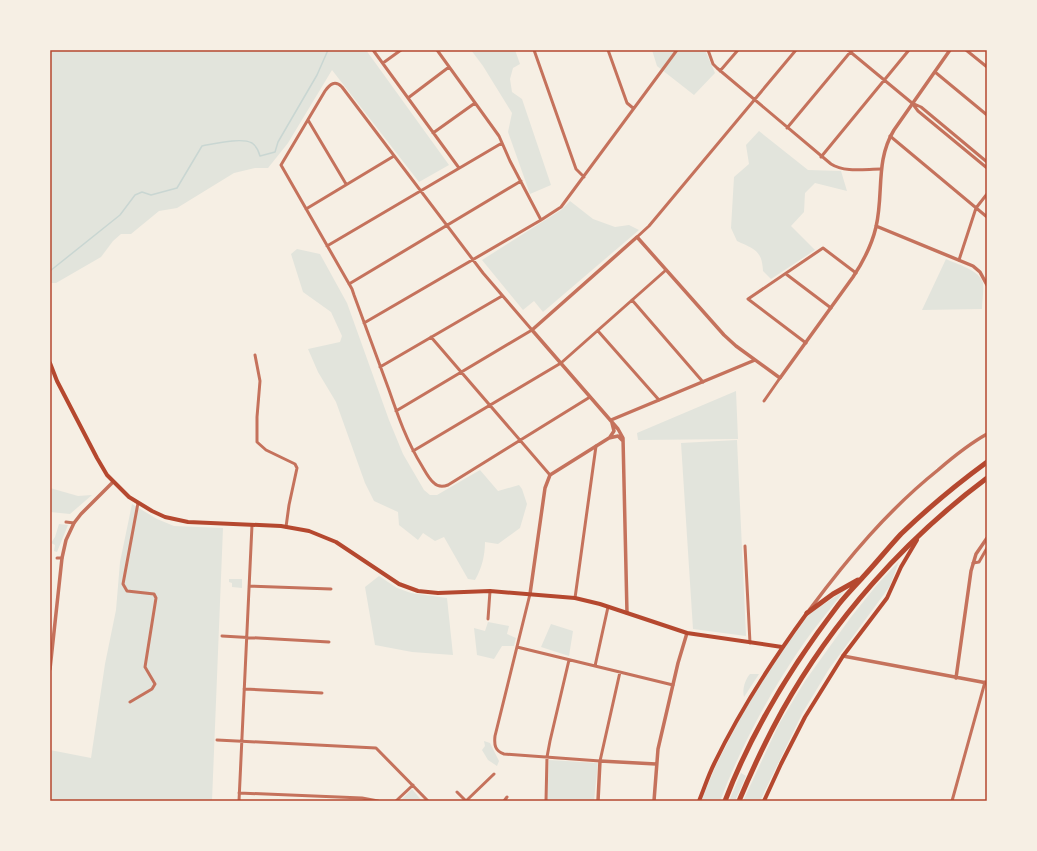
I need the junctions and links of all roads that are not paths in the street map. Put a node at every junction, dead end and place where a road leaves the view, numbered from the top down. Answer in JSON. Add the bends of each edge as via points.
{"nodes":[{"id":1,"x":373,"y":50,"type":"edge"},
{"id":2,"x":401,"y":50,"type":"edge"},
{"id":3,"x":437,"y":50,"type":"edge"},
{"id":4,"x":534,"y":50,"type":"edge"},
{"id":5,"x":608,"y":50,"type":"edge"},
{"id":6,"x":677,"y":50,"type":"edge"},
{"id":7,"x":708,"y":50,"type":"edge"},
{"id":8,"x":738,"y":50,"type":"edge"},
{"id":9,"x":796,"y":50,"type":"edge"},
{"id":10,"x":909,"y":50,"type":"edge"},
{"id":11,"x":950,"y":50,"type":"edge"},
{"id":12,"x":966,"y":50,"type":"edge"},
{"id":13,"x":850,"y":51,"type":"edge"},
{"id":14,"x":383,"y":63,"type":"junction"},
{"id":15,"x":987,"y":67,"type":"edge"},
{"id":16,"x":449,"y":68,"type":"junction"},
{"id":17,"x":720,"y":71,"type":"junction"},
{"id":18,"x":935,"y":72,"type":"junction"},
{"id":19,"x":884,"y":80,"type":"junction"},
{"id":20,"x":408,"y":98,"type":"junction"},
{"id":21,"x":754,"y":100,"type":"junction"},
{"id":22,"x":475,"y":103,"type":"junction"},
{"id":23,"x":912,"y":103,"type":"junction"},
{"id":24,"x":633,"y":108,"type":"junction"},
{"id":25,"x":987,"y":115,"type":"edge"},
{"id":26,"x":308,"y":120,"type":"junction"},
{"id":27,"x":787,"y":128,"type":"junction"},
{"id":28,"x":433,"y":133,"type":"junction"},
{"id":29,"x":890,"y":136,"type":"junction"},
{"id":30,"x":502,"y":143,"type":"junction"},
{"id":31,"x":394,"y":156,"type":"junction"},
{"id":32,"x":821,"y":157,"type":"junction"},
{"id":33,"x":987,"y":162,"type":"edge"},
{"id":34,"x":459,"y":168,"type":"junction"},
{"id":35,"x":987,"y":168,"type":"edge"},
{"id":36,"x":881,"y":169,"type":"junction"},
{"id":37,"x":584,"y":177,"type":"junction"},
{"id":38,"x":521,"y":181,"type":"junction"},
{"id":39,"x":346,"y":184,"type":"junction"},
{"id":40,"x":420,"y":191,"type":"junction"},
{"id":41,"x":987,"y":194,"type":"edge"},
{"id":42,"x":306,"y":208,"type":"junction"},
{"id":43,"x":976,"y":208,"type":"junction"},
{"id":44,"x":987,"y":217,"type":"edge"},
{"id":45,"x":541,"y":220,"type":"junction"},
{"id":46,"x":447,"y":225,"type":"junction"},
{"id":47,"x":876,"y":226,"type":"junction"},
{"id":48,"x":637,"y":237,"type":"junction"},
{"id":49,"x":327,"y":246,"type":"junction"},
{"id":50,"x":473,"y":260,"type":"junction"},
{"id":51,"x":958,"y":260,"type":"junction"},
{"id":52,"x":666,"y":270,"type":"junction"},
{"id":53,"x":856,"y":272,"type":"junction"},
{"id":54,"x":786,"y":274,"type":"junction"},
{"id":55,"x":349,"y":284,"type":"junction"},
{"id":56,"x":987,"y":285,"type":"edge"},
{"id":57,"x":502,"y":296,"type":"junction"},
{"id":58,"x":632,"y":300,"type":"junction"},
{"id":59,"x":831,"y":308,"type":"junction"},
{"id":60,"x":364,"y":323,"type":"junction"},
{"id":61,"x":532,"y":330,"type":"junction"},
{"id":62,"x":598,"y":331,"type":"junction"},
{"id":63,"x":432,"y":337,"type":"junction"},
{"id":64,"x":806,"y":343,"type":"junction"},
{"id":65,"x":255,"y":355,"type":"dead end"},
{"id":66,"x":755,"y":360,"type":"junction"},
{"id":67,"x":50,"y":363,"type":"edge"},
{"id":68,"x":561,"y":363,"type":"junction"},
{"id":69,"x":380,"y":368,"type":"junction"},
{"id":70,"x":462,"y":372,"type":"junction"},
{"id":71,"x":780,"y":378,"type":"junction"},
{"id":72,"x":703,"y":382,"type":"junction"},
{"id":73,"x":590,"y":397,"type":"junction"},
{"id":74,"x":659,"y":400,"type":"junction"},
{"id":75,"x":764,"y":401,"type":"dead end"},
{"id":76,"x":490,"y":406,"type":"junction"},
{"id":77,"x":396,"y":412,"type":"junction"},
{"id":78,"x":611,"y":420,"type":"junction"},
{"id":79,"x":987,"y":434,"type":"edge"},
{"id":80,"x":609,"y":438,"type":"junction"},
{"id":81,"x":520,"y":440,"type":"junction"},
{"id":82,"x":624,"y":444,"type":"junction"},
{"id":83,"x":596,"y":446,"type":"junction"},
{"id":84,"x":413,"y":452,"type":"junction"},
{"id":85,"x":987,"y":462,"type":"edge"},
{"id":86,"x":550,"y":475,"type":"junction"},
{"id":87,"x":987,"y":478,"type":"edge"},
{"id":88,"x":113,"y":482,"type":"junction"},
{"id":89,"x":138,"y":502,"type":"junction"},
{"id":90,"x":66,"y":522,"type":"dead end"},
{"id":91,"x":74,"y":523,"type":"junction"},
{"id":92,"x":252,"y":525,"type":"junction"},
{"id":93,"x":286,"y":527,"type":"junction"},
{"id":94,"x":920,"y":535,"type":"junction"},
{"id":95,"x":987,"y":538,"type":"edge"},
{"id":96,"x":745,"y":546,"type":"dead end"},
{"id":97,"x":987,"y":548,"type":"edge"},
{"id":98,"x":56,"y":558,"type":"dead end"},
{"id":99,"x":62,"y":558,"type":"junction"},
{"id":100,"x":973,"y":563,"type":"junction"},
{"id":101,"x":863,"y":577,"type":"junction"},
{"id":102,"x":249,"y":586,"type":"junction"},
{"id":103,"x":331,"y":590,"type":"dead end"},
{"id":104,"x":490,"y":591,"type":"junction"},
{"id":105,"x":530,"y":594,"type":"junction"},
{"id":106,"x":575,"y":598,"type":"junction"},
{"id":107,"x":608,"y":607,"type":"junction"},
{"id":108,"x":627,"y":613,"type":"junction"},
{"id":109,"x":807,"y":613,"type":"junction"},
{"id":110,"x":488,"y":619,"type":"dead end"},
{"id":111,"x":687,"y":633,"type":"junction"},
{"id":112,"x":222,"y":636,"type":"dead end"},
{"id":113,"x":247,"y":638,"type":"junction"},
{"id":114,"x":329,"y":642,"type":"dead end"},
{"id":115,"x":750,"y":643,"type":"junction"},
{"id":116,"x":517,"y":647,"type":"junction"},
{"id":117,"x":782,"y":647,"type":"junction"},
{"id":118,"x":843,"y":656,"type":"junction"},
{"id":119,"x":569,"y":660,"type":"junction"},
{"id":120,"x":595,"y":666,"type":"junction"},
{"id":121,"x":50,"y":669,"type":"edge"},
{"id":122,"x":620,"y":672,"type":"junction"},
{"id":123,"x":956,"y":678,"type":"junction"},
{"id":124,"x":986,"y":683,"type":"edge"},
{"id":125,"x":673,"y":685,"type":"junction"},
{"id":126,"x":244,"y":689,"type":"junction"},
{"id":127,"x":322,"y":693,"type":"dead end"},
{"id":128,"x":130,"y":702,"type":"dead end"},
{"id":129,"x":217,"y":740,"type":"dead end"},
{"id":130,"x":242,"y":741,"type":"junction"},
{"id":131,"x":547,"y":757,"type":"junction"},
{"id":132,"x":600,"y":760,"type":"junction"},
{"id":133,"x":656,"y":764,"type":"junction"},
{"id":134,"x":494,"y":774,"type":"dead end"},
{"id":135,"x":413,"y":785,"type":"junction"},
{"id":136,"x":457,"y":792,"type":"dead end"},
{"id":137,"x":239,"y":794,"type":"junction"},
{"id":138,"x":507,"y":798,"type":"dead end"},
{"id":139,"x":239,"y":801,"type":"edge"},
{"id":140,"x":378,"y":801,"type":"edge"},
{"id":141,"x":396,"y":801,"type":"edge"},
{"id":142,"x":428,"y":801,"type":"edge"},
{"id":143,"x":466,"y":801,"type":"edge"},
{"id":144,"x":504,"y":801,"type":"edge"},
{"id":145,"x":546,"y":801,"type":"edge"},
{"id":146,"x":598,"y":801,"type":"edge"},
{"id":147,"x":654,"y":801,"type":"edge"},
{"id":148,"x":699,"y":801,"type":"edge"},
{"id":149,"x":725,"y":801,"type":"edge"},
{"id":150,"x":740,"y":801,"type":"edge"},
{"id":151,"x":764,"y":801,"type":"edge"},
{"id":152,"x":952,"y":801,"type":"edge"}],
"edges":[{"from":1,"to":14,"type":"street"},
{"from":2,"to":14,"type":"street"},
{"from":3,"to":16,"type":"street"},
{"from":4,"to":37,"type":"street","via":[[576,169]]},
{"from":5,"to":24,"type":"street","via":[[627,103]]},
{"from":6,"to":24,"type":"street"},
{"from":7,"to":17,"type":"street","via":[[713,64]]},
{"from":8,"to":17,"type":"street"},
{"from":9,"to":21,"type":"street"},
{"from":10,"to":19,"type":"street"},
{"from":11,"to":18,"type":"street"},
{"from":12,"to":15,"type":"street"},
{"from":13,"to":19,"type":"street"},
{"from":13,"to":27,"type":"street"},
{"from":14,"to":20,"type":"street"},
{"from":16,"to":20,"type":"street"},
{"from":16,"to":22,"type":"street"},
{"from":17,"to":21,"type":"street"},
{"from":18,"to":23,"type":"street"},
{"from":18,"to":25,"type":"street"},
{"from":19,"to":23,"type":"street"},
{"from":19,"to":32,"type":"street"},
{"from":20,"to":28,"type":"street"},
{"from":21,"to":27,"type":"street"},
{"from":21,"to":48,"type":"street"},
{"from":22,"to":28,"type":"street"},
{"from":22,"to":30,"type":"street"},
{"from":23,"to":29,"type":"street"},
{"from":23,"to":33,"type":"street","via":[[921,107]]},
{"from":23,"to":35,"type":"street","via":[[918,111]]},
{"from":24,"to":37,"type":"street"},
{"from":26,"to":31,"type":"street","via":[[328,87],[337,83]]},
{"from":26,"to":39,"type":"street"},
{"from":26,"to":42,"type":"street","via":[[281,164]]},
{"from":27,"to":32,"type":"street"},
{"from":28,"to":34,"type":"street"},
{"from":29,"to":36,"type":"street","via":[[884,150]]},
{"from":29,"to":43,"type":"street"},
{"from":30,"to":34,"type":"street"},
{"from":30,"to":38,"type":"street"},
{"from":31,"to":39,"type":"street"},
{"from":31,"to":40,"type":"street"},
{"from":32,"to":36,"type":"street","via":[[840,168]]},
{"from":34,"to":40,"type":"street"},
{"from":36,"to":47,"type":"street"},
{"from":37,"to":45,"type":"street","via":[[561,207]]},
{"from":38,"to":45,"type":"street"},
{"from":38,"to":46,"type":"street"},
{"from":39,"to":42,"type":"street"},
{"from":40,"to":46,"type":"street"},
{"from":40,"to":49,"type":"street"},
{"from":41,"to":43,"type":"street"},
{"from":42,"to":49,"type":"street"},
{"from":43,"to":44,"type":"street"},
{"from":43,"to":51,"type":"street"},
{"from":45,"to":50,"type":"street"},
{"from":46,"to":50,"type":"street"},
{"from":46,"to":55,"type":"street"},
{"from":47,"to":51,"type":"street"},
{"from":47,"to":53,"type":"street"},
{"from":48,"to":52,"type":"street"},
{"from":48,"to":61,"type":"street"},
{"from":49,"to":55,"type":"street"},
{"from":50,"to":57,"type":"street"},
{"from":50,"to":60,"type":"street"},
{"from":51,"to":56,"type":"street","via":[[977,269]]},
{"from":52,"to":58,"type":"street"},
{"from":52,"to":66,"type":"street","via":[[724,335]]},
{"from":53,"to":54,"type":"street","via":[[823,248]]},
{"from":53,"to":59,"type":"street"},
{"from":54,"to":59,"type":"street"},
{"from":54,"to":64,"type":"street","via":[[748,299]]},
{"from":55,"to":60,"type":"street"},
{"from":57,"to":61,"type":"street"},
{"from":57,"to":63,"type":"street"},
{"from":58,"to":62,"type":"street"},
{"from":58,"to":72,"type":"street"},
{"from":59,"to":64,"type":"street"},
{"from":60,"to":69,"type":"street"},
{"from":61,"to":68,"type":"street"},
{"from":61,"to":70,"type":"street"},
{"from":62,"to":68,"type":"street"},
{"from":62,"to":74,"type":"street"},
{"from":63,"to":69,"type":"street"},
{"from":63,"to":70,"type":"street"},
{"from":64,"to":71,"type":"street"},
{"from":65,"to":93,"type":"street","via":[[260,380],[257,442],[266,450],[295,464],[297,468]]},
{"from":66,"to":71,"type":"street"},
{"from":66,"to":72,"type":"street"},
{"from":67,"to":88,"type":"main road","via":[[97,458]]},
{"from":68,"to":73,"type":"street"},
{"from":68,"to":76,"type":"street"},
{"from":69,"to":77,"type":"street"},
{"from":70,"to":76,"type":"street"},
{"from":70,"to":77,"type":"street"},
{"from":71,"to":75,"type":"street"},
{"from":72,"to":74,"type":"street"},
{"from":73,"to":78,"type":"street"},
{"from":73,"to":81,"type":"street"},
{"from":74,"to":78,"type":"street"},
{"from":76,"to":81,"type":"street"},
{"from":76,"to":84,"type":"street"},
{"from":77,"to":84,"type":"street"},
{"from":78,"to":80,"type":"street","via":[[614,428]]},
{"from":78,"to":82,"type":"street","via":[[621,433]]},
{"from":79,"to":109,"type":"street","via":[[940,467],[911,492],[843,565]]},
{"from":80,"to":82,"type":"street","via":[[618,436]]},
{"from":80,"to":83,"type":"street"},
{"from":81,"to":84,"type":"street","via":[[441,487],[429,478]]},
{"from":81,"to":86,"type":"street"},
{"from":82,"to":108,"type":"street"},
{"from":83,"to":86,"type":"street"},
{"from":83,"to":106,"type":"street"},
{"from":85,"to":101,"type":"highway","via":[[915,521]]},
{"from":86,"to":105,"type":"street","via":[[545,488]]},
{"from":87,"to":94,"type":"highway"},
{"from":88,"to":89,"type":"main road"},
{"from":88,"to":91,"type":"street"},
{"from":89,"to":92,"type":"main road","via":[[158,514],[180,521]]},
{"from":89,"to":128,"type":"street","via":[[123,584],[126,591],[154,594],[156,598],[145,667],[155,684],[152,689]]},
{"from":90,"to":91,"type":"street"},
{"from":91,"to":99,"type":"street","via":[[66,540]]},
{"from":92,"to":93,"type":"main road"},
{"from":92,"to":102,"type":"street"},
{"from":93,"to":104,"type":"main road","via":[[309,531],[327,538],[410,589],[432,593]]},
{"from":94,"to":118,"type":"main road","via":[[887,598]]},
{"from":94,"to":150,"type":"highway","via":[[881,574],[816,656],[779,717]]},
{"from":95,"to":100,"type":"street"},
{"from":96,"to":115,"type":"street"},
{"from":97,"to":100,"type":"street","via":[[979,562]]},
{"from":98,"to":99,"type":"street"},
{"from":99,"to":121,"type":"street"},
{"from":100,"to":123,"type":"street"},
{"from":101,"to":109,"type":"highway"},
{"from":101,"to":149,"type":"highway","via":[[832,613],[782,686],[759,727]]},
{"from":102,"to":103,"type":"street"},
{"from":102,"to":113,"type":"street"},
{"from":104,"to":105,"type":"main road"},
{"from":104,"to":110,"type":"street"},
{"from":105,"to":106,"type":"main road"},
{"from":105,"to":116,"type":"street"},
{"from":106,"to":107,"type":"main road"},
{"from":107,"to":108,"type":"main road"},
{"from":107,"to":120,"type":"street"},
{"from":108,"to":111,"type":"main road"},
{"from":109,"to":117,"type":"main road"},
{"from":111,"to":115,"type":"main road"},
{"from":111,"to":125,"type":"street"},
{"from":112,"to":113,"type":"street"},
{"from":113,"to":114,"type":"street"},
{"from":113,"to":126,"type":"street"},
{"from":115,"to":117,"type":"main road"},
{"from":116,"to":119,"type":"street"},
{"from":116,"to":131,"type":"street","via":[[495,736],[496,748],[504,754]]},
{"from":117,"to":148,"type":"main road","via":[[748,700],[713,765]]},
{"from":118,"to":123,"type":"street"},
{"from":118,"to":151,"type":"main road","via":[[805,717]]},
{"from":119,"to":120,"type":"street"},
{"from":119,"to":131,"type":"street"},
{"from":120,"to":122,"type":"street"},
{"from":122,"to":125,"type":"street"},
{"from":122,"to":132,"type":"street"},
{"from":123,"to":124,"type":"street"},
{"from":124,"to":152,"type":"street"},
{"from":125,"to":133,"type":"street"},
{"from":126,"to":127,"type":"street"},
{"from":126,"to":130,"type":"street"},
{"from":129,"to":130,"type":"street"},
{"from":130,"to":135,"type":"street","via":[[376,748]]},
{"from":130,"to":137,"type":"street"},
{"from":131,"to":132,"type":"street"},
{"from":131,"to":145,"type":"street"},
{"from":132,"to":133,"type":"street"},
{"from":132,"to":146,"type":"street"},
{"from":133,"to":147,"type":"street"},
{"from":134,"to":143,"type":"street"},
{"from":135,"to":141,"type":"street"},
{"from":135,"to":142,"type":"street"},
{"from":136,"to":143,"type":"street"},
{"from":137,"to":139,"type":"street"},
{"from":137,"to":140,"type":"street","via":[[362,798]]},
{"from":138,"to":144,"type":"street"}]}
